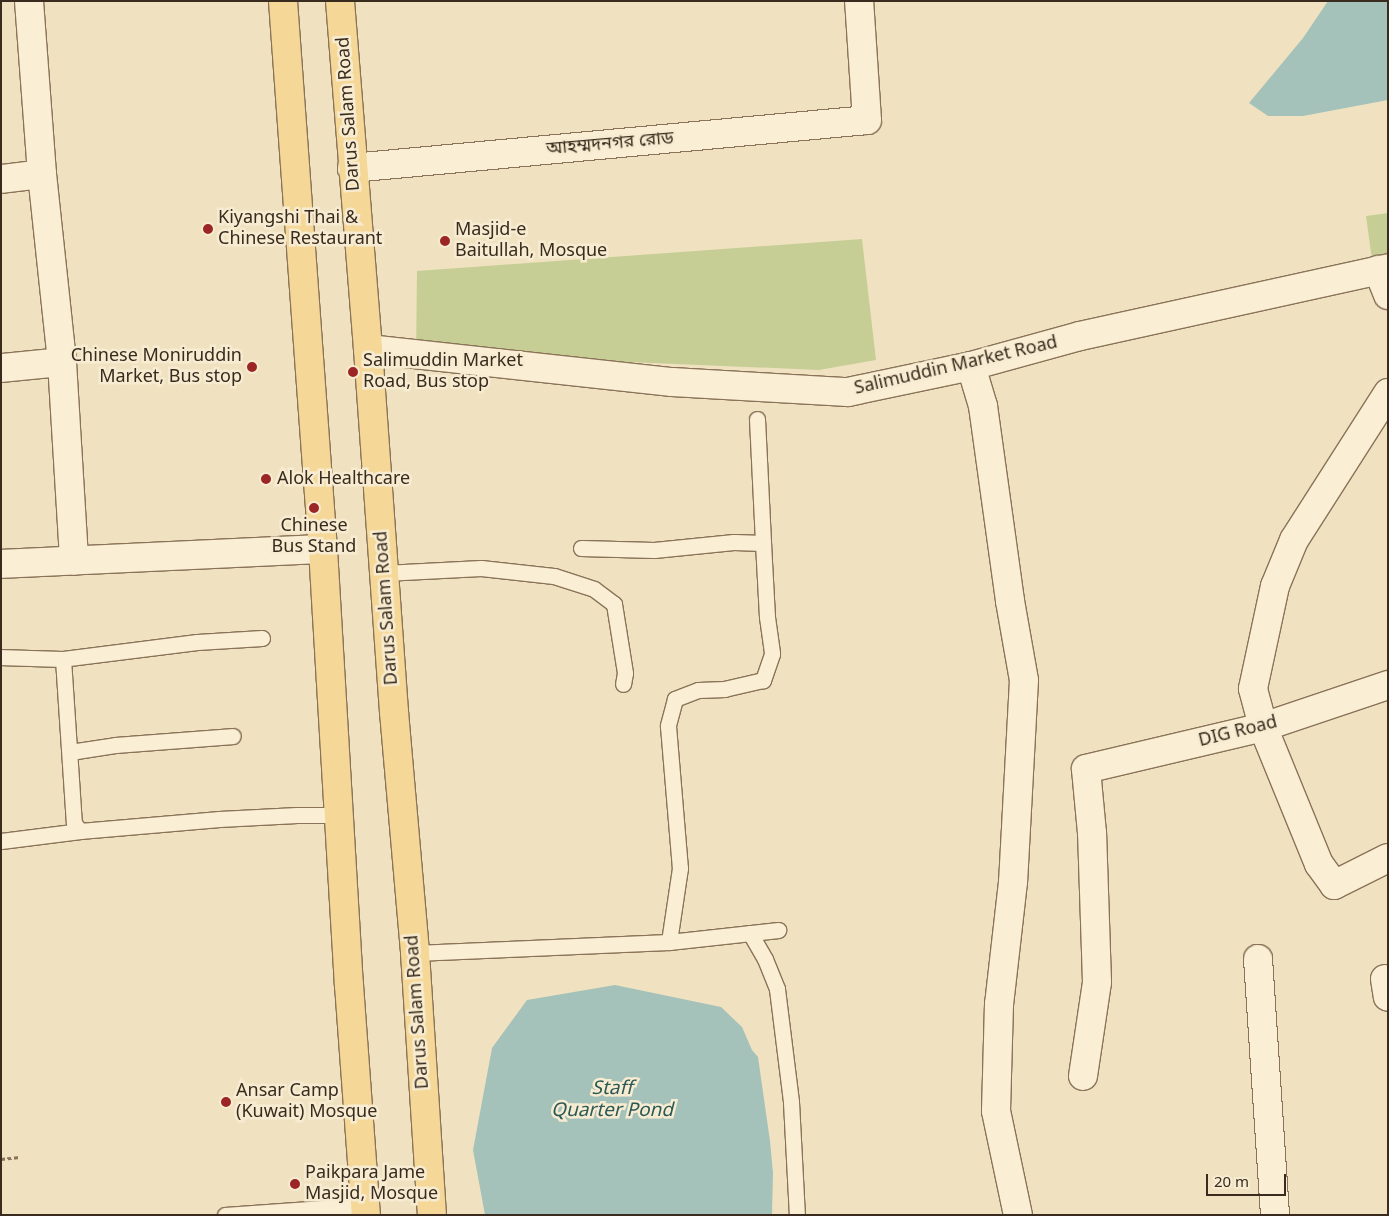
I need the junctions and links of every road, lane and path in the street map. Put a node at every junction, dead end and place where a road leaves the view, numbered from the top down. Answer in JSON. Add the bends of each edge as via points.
{"nodes":[{"id":1,"x":29,"y":1,"type":"edge"},
{"id":2,"x":283,"y":1,"type":"edge"},
{"id":3,"x":340,"y":1,"type":"edge"},
{"id":4,"x":859,"y":1,"type":"edge"},
{"id":5,"x":352,"y":168,"type":"junction"},
{"id":6,"x":42,"y":174,"type":"junction"},
{"id":7,"x":1,"y":179,"type":"edge"},
{"id":8,"x":1383,"y":269,"type":"edge"},
{"id":9,"x":1388,"y":295,"type":"edge"},
{"id":10,"x":368,"y":349,"type":"junction"},
{"id":11,"x":62,"y":362,"type":"junction"},
{"id":12,"x":971,"y":366,"type":"junction"},
{"id":13,"x":1,"y":368,"type":"edge"},
{"id":14,"x":1388,"y":393,"type":"edge"},
{"id":15,"x":757,"y":419,"type":"dead end"},
{"id":16,"x":763,"y":543,"type":"junction"},
{"id":17,"x":581,"y":548,"type":"dead end"},
{"id":18,"x":323,"y":549,"type":"junction"},
{"id":19,"x":74,"y":561,"type":"junction"},
{"id":20,"x":1,"y":564,"type":"edge"},
{"id":21,"x":384,"y":574,"type":"junction"},
{"id":22,"x":262,"y":638,"type":"dead end"},
{"id":23,"x":1,"y":656,"type":"edge"},
{"id":24,"x":63,"y":659,"type":"junction"},
{"id":25,"x":624,"y":684,"type":"dead end"},
{"id":26,"x":1388,"y":686,"type":"edge"},
{"id":27,"x":1263,"y":727,"type":"junction"},
{"id":28,"x":233,"y":736,"type":"dead end"},
{"id":29,"x":70,"y":752,"type":"junction"},
{"id":30,"x":339,"y":815,"type":"junction"},
{"id":31,"x":80,"y":831,"type":"junction"},
{"id":32,"x":1,"y":841,"type":"edge"},
{"id":33,"x":1388,"y":858,"type":"edge"},
{"id":34,"x":778,"y":930,"type":"dead end"},
{"id":35,"x":750,"y":933,"type":"junction"},
{"id":36,"x":669,"y":942,"type":"junction"},
{"id":37,"x":415,"y":953,"type":"junction"},
{"id":38,"x":1258,"y":959,"type":"dead end"},
{"id":39,"x":1083,"y":1076,"type":"dead end"},
{"id":40,"x":20,"y":1157,"type":"dead end"},
{"id":41,"x":1,"y":1159,"type":"edge"},
{"id":42,"x":366,"y":1210,"type":"edge"},
{"id":43,"x":225,"y":1215,"type":"edge"},
{"id":44,"x":432,"y":1215,"type":"edge"},
{"id":45,"x":797,"y":1215,"type":"edge"},
{"id":46,"x":1018,"y":1215,"type":"edge"},
{"id":47,"x":1276,"y":1215,"type":"edge"}],
"edges":[{"from":1,"to":6,"type":"street"},
{"from":2,"to":18,"type":"main road"},
{"from":3,"to":5,"type":"main road","name":"Darus Salam Road"},
{"from":4,"to":5,"type":"street","name":"আহম্মদনগর রোড","via":[[867,120]]},
{"from":5,"to":10,"type":"main road","name":"Darus Salam Road"},
{"from":6,"to":7,"type":"street"},
{"from":6,"to":11,"type":"street"},
{"from":8,"to":9,"type":"street"},
{"from":8,"to":12,"type":"street","name":"Salimuddin Market Road","via":[[1080,336]]},
{"from":10,"to":12,"type":"street","name":"Salimuddin Market Road","via":[[672,382],[848,392]]},
{"from":10,"to":21,"type":"main road","name":"Darus Salam Road"},
{"from":11,"to":13,"type":"street"},
{"from":11,"to":19,"type":"street"},
{"from":12,"to":46,"type":"street","via":[[983,406],[1024,680],[1012,882],[999,1004],[996,1111]]},
{"from":14,"to":27,"type":"street","via":[[1294,540],[1275,586],[1253,689]]},
{"from":15,"to":16,"type":"lane"},
{"from":16,"to":17,"type":"lane","via":[[734,542],[654,550]]},
{"from":16,"to":36,"type":"lane","via":[[772,654],[763,680],[725,689],[698,690],[675,700],[668,726],[680,868]]},
{"from":18,"to":19,"type":"street"},
{"from":18,"to":30,"type":"main road"},
{"from":19,"to":20,"type":"street"},
{"from":21,"to":25,"type":"lane","via":[[481,568],[554,576],[594,589],[614,604]]},
{"from":21,"to":37,"type":"main road","name":"Darus Salam Road"},
{"from":22,"to":24,"type":"lane","via":[[197,642]]},
{"from":23,"to":24,"type":"lane"},
{"from":24,"to":29,"type":"lane"},
{"from":26,"to":27,"type":"street","name":"DIG Road"},
{"from":27,"to":33,"type":"street","via":[[1319,864],[1334,885]]},
{"from":27,"to":39,"type":"street","name":"DIG Road","via":[[1086,769],[1092,834],[1097,982]]},
{"from":28,"to":29,"type":"lane"},
{"from":29,"to":31,"type":"lane","via":[[71,806],[74,823]]},
{"from":30,"to":31,"type":"lane","via":[[229,819]]},
{"from":30,"to":42,"type":"main road"},
{"from":31,"to":32,"type":"lane"},
{"from":34,"to":35,"type":"lane"},
{"from":35,"to":36,"type":"lane"},
{"from":35,"to":45,"type":"lane","via":[[777,989],[791,1102]]},
{"from":36,"to":37,"type":"lane"},
{"from":37,"to":44,"type":"main road","name":"Darus Salam Road"},
{"from":38,"to":47,"type":"street"},
{"from":40,"to":41,"type":"path"},
{"from":42,"to":43,"type":"lane"}]}
